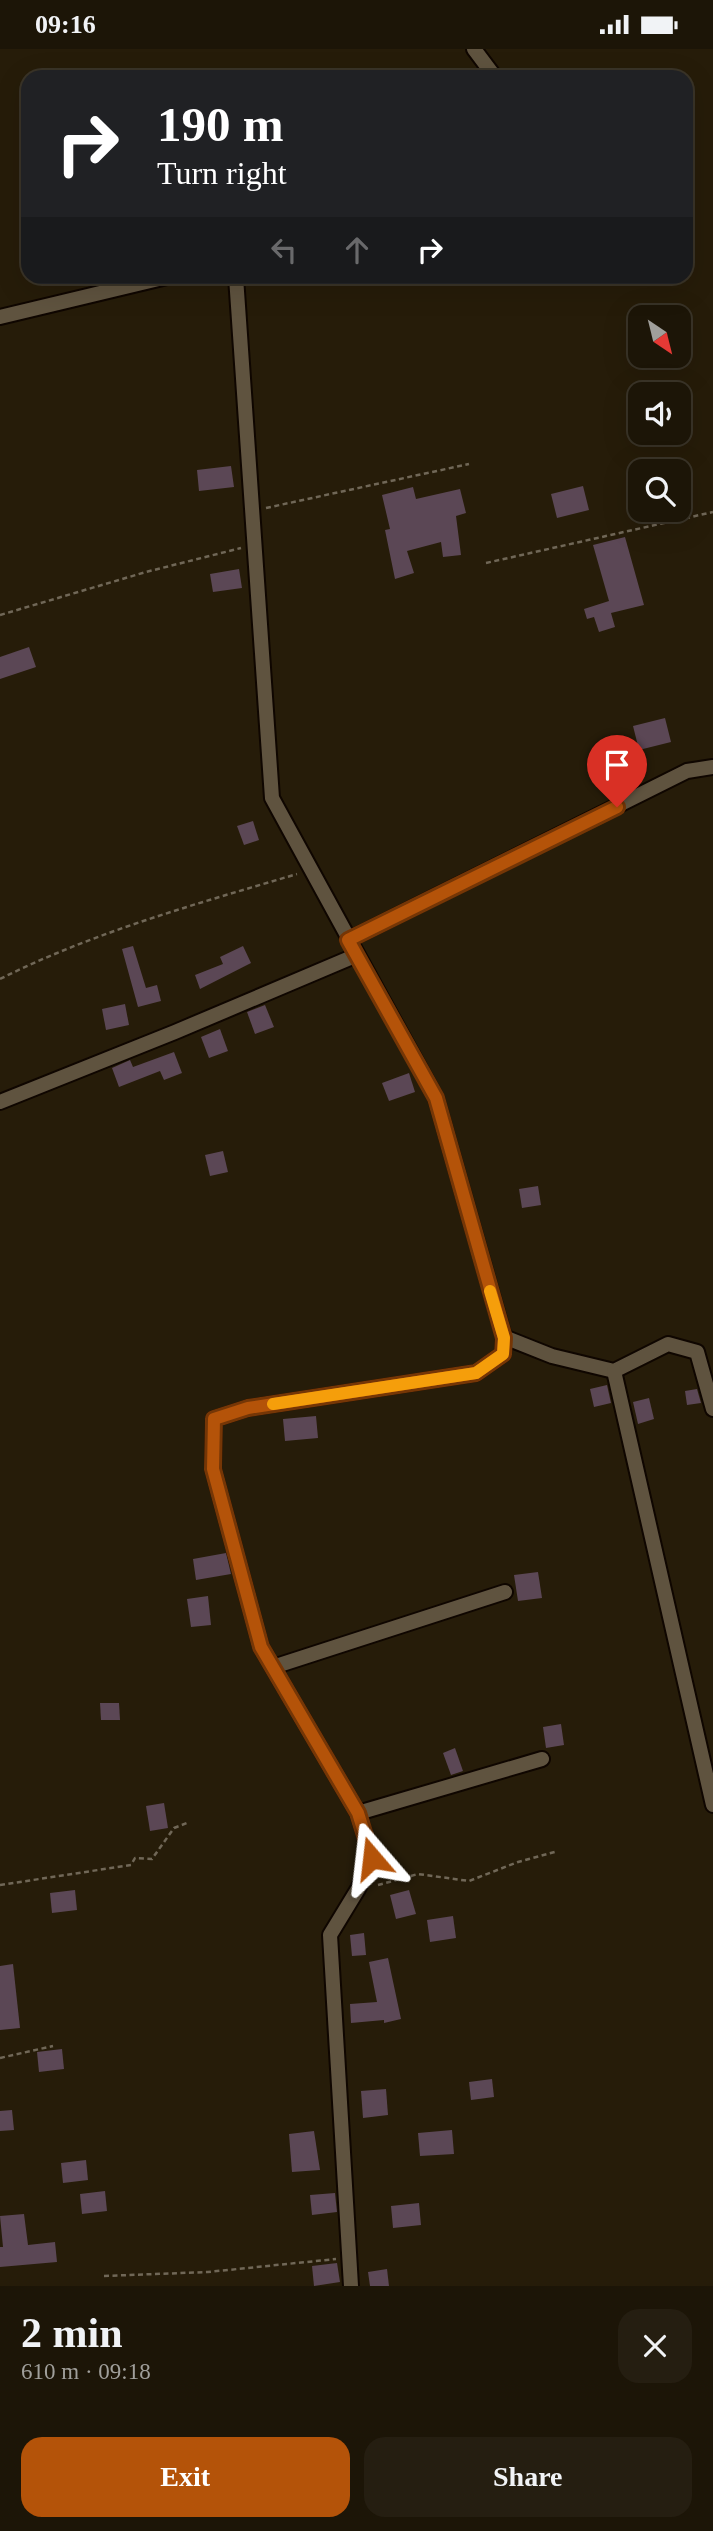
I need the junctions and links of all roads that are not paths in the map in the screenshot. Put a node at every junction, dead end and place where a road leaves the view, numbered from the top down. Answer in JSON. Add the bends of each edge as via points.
{"nodes":[{"id":1,"x":474,"y":49,"type":"edge"},
{"id":2,"x":490,"y":70,"type":"edge"},
{"id":3,"x":138,"y":284,"type":"edge"},
{"id":4,"x":236,"y":284,"type":"edge"},
{"id":5,"x":0,"y":317,"type":"edge"},
{"id":6,"x":713,"y":767,"type":"edge"},
{"id":7,"x":348,"y":940,"type":"junction"},
{"id":8,"x":357,"y":955,"type":"junction"},
{"id":9,"x":0,"y":1102,"type":"edge"},
{"id":10,"x":504,"y":1338,"type":"junction"},
{"id":11,"x":614,"y":1371,"type":"junction"},
{"id":12,"x":713,"y":1409,"type":"edge"},
{"id":13,"x":505,"y":1593,"type":"dead end"},
{"id":14,"x":273,"y":1667,"type":"junction"},
{"id":15,"x":542,"y":1759,"type":"dead end"},
{"id":16,"x":713,"y":1805,"type":"edge"},
{"id":17,"x":358,"y":1813,"type":"junction"},
{"id":18,"x":351,"y":2286,"type":"edge"}],
"edges":[{"from":1,"to":2,"type":"street"},
{"from":3,"to":5,"type":"street"},
{"from":4,"to":7,"type":"street","via":[[272,799]]},
{"from":6,"to":7,"type":"street","via":[[687,771]]},
{"from":7,"to":8,"type":"street"},
{"from":8,"to":9,"type":"street"},
{"from":8,"to":10,"type":"street","via":[[436,1098]]},
{"from":10,"to":11,"type":"street"},
{"from":10,"to":14,"type":"street","via":[[503,1354],[476,1373],[248,1408],[214,1419],[213,1469],[261,1647]]},
{"from":11,"to":12,"type":"street","via":[[668,1344],[697,1352]]},
{"from":11,"to":16,"type":"street"},
{"from":13,"to":14,"type":"street"},
{"from":14,"to":17,"type":"street"},
{"from":15,"to":17,"type":"street"},
{"from":17,"to":18,"type":"street","via":[[372,1858],[330,1935]]}]}
